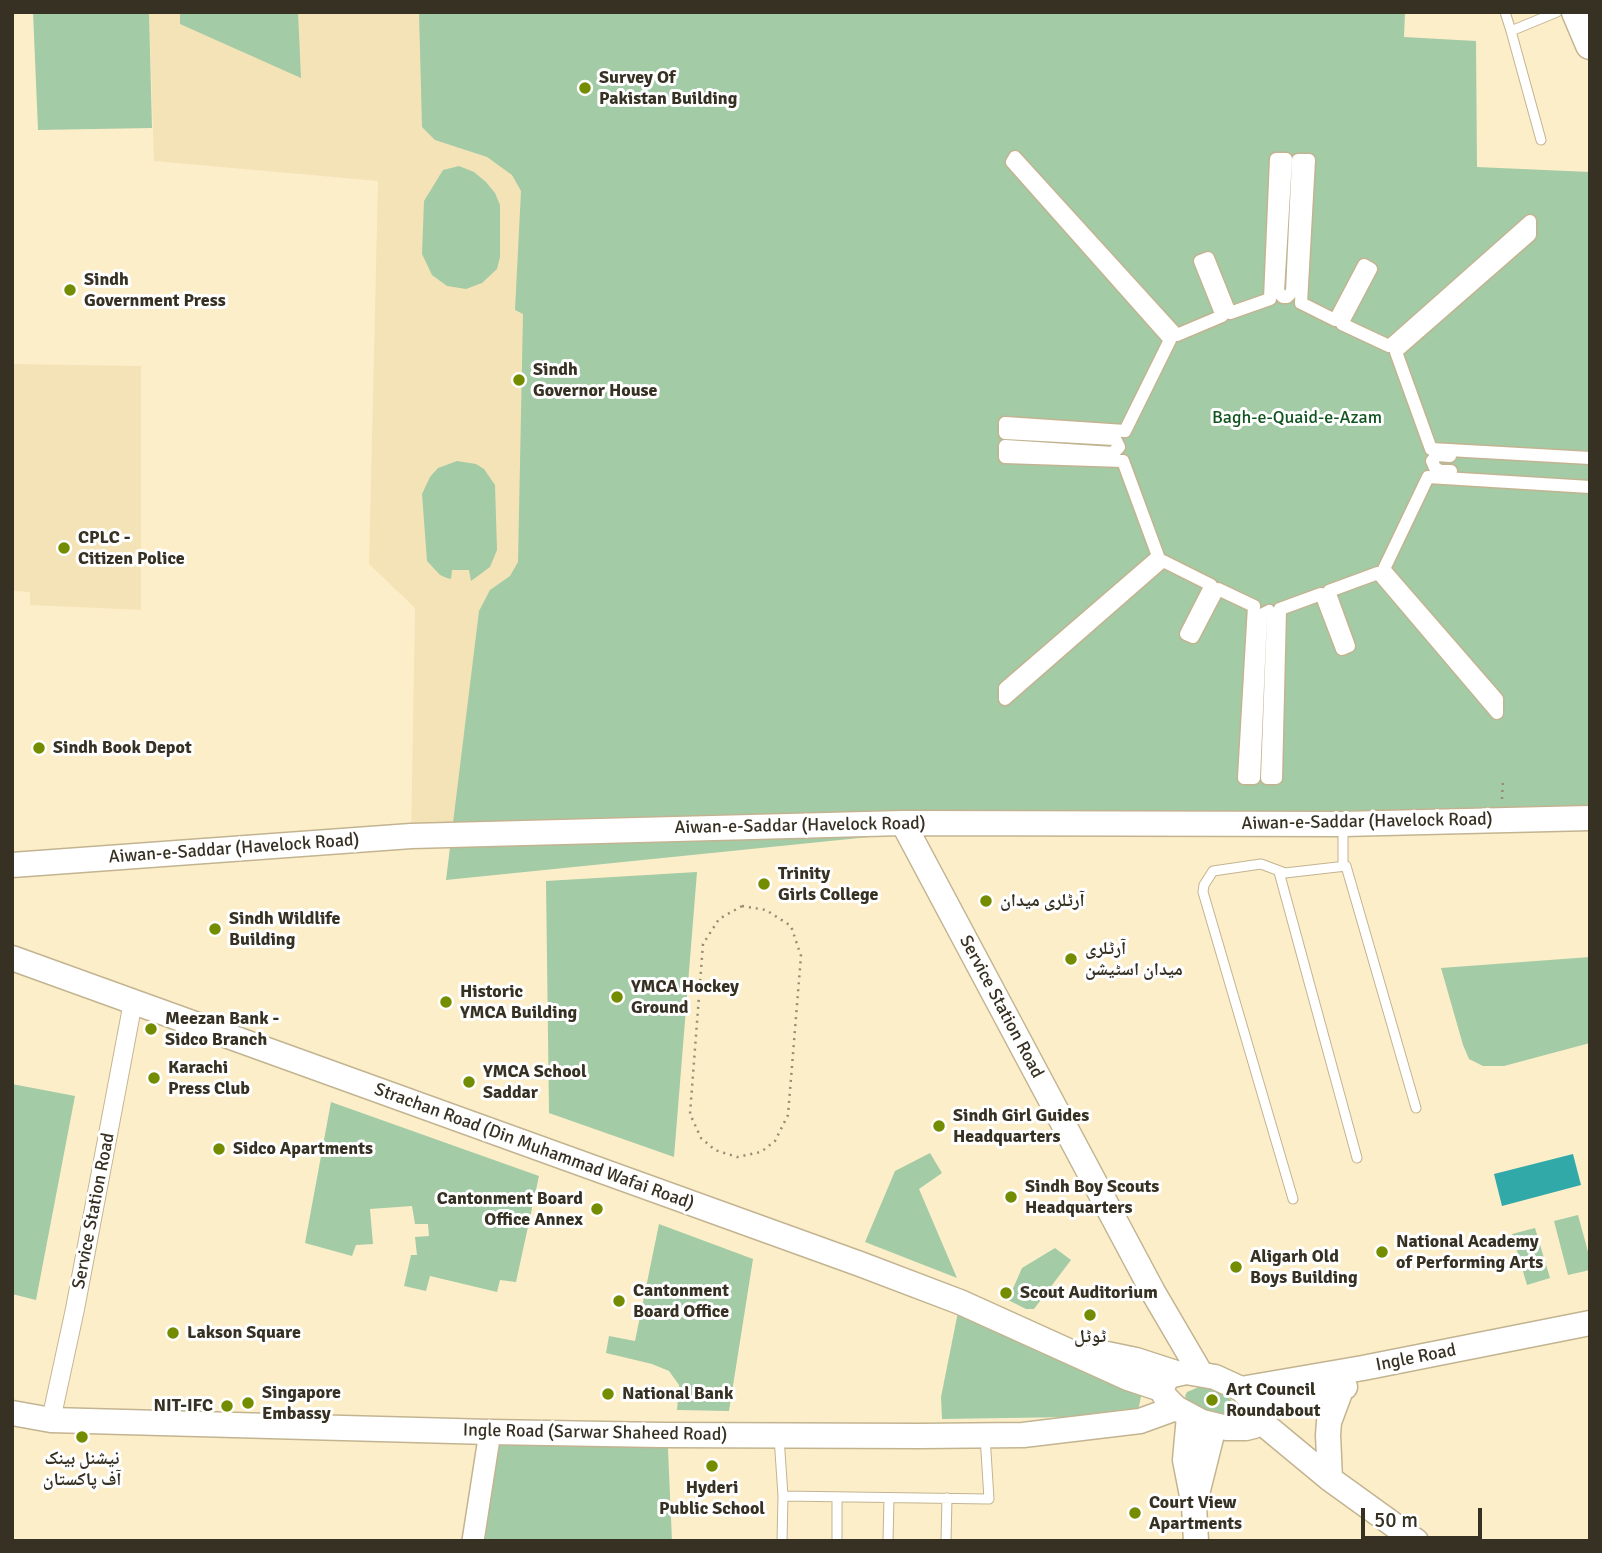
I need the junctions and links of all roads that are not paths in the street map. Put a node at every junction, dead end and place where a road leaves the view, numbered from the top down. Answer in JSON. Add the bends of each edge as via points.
{"nodes":[{"id":1,"x":1505,"y":12,"type":"edge"},
{"id":2,"x":1557,"y":12,"type":"edge"},
{"id":3,"x":1576,"y":12,"type":"edge"},
{"id":4,"x":1511,"y":31,"type":"junction"},
{"id":5,"x":1590,"y":45,"type":"edge"},
{"id":6,"x":1541,"y":139,"type":"dead end"},
{"id":7,"x":1590,"y":458,"type":"edge"},
{"id":8,"x":1590,"y":466,"type":"edge"},
{"id":9,"x":1590,"y":479,"type":"edge"},
{"id":10,"x":1590,"y":487,"type":"edge"},
{"id":11,"x":1590,"y":818,"type":"edge"},
{"id":12,"x":902,"y":823,"type":"junction"},
{"id":13,"x":1343,"y":824,"type":"junction"},
{"id":14,"x":12,"y":865,"type":"edge"},
{"id":15,"x":1343,"y":865,"type":"junction"},
{"id":16,"x":1279,"y":872,"type":"junction"},
{"id":17,"x":12,"y":958,"type":"edge"},
{"id":18,"x":133,"y":1002,"type":"junction"},
{"id":19,"x":1416,"y":1108,"type":"dead end"},
{"id":20,"x":1357,"y":1158,"type":"dead end"},
{"id":21,"x":1293,"y":1199,"type":"dead end"},
{"id":22,"x":1590,"y":1323,"type":"edge"},
{"id":23,"x":1590,"y":1339,"type":"edge"},
{"id":24,"x":1342,"y":1387,"type":"junction"},
{"id":25,"x":1241,"y":1389,"type":"junction"},
{"id":26,"x":1180,"y":1392,"type":"junction"},
{"id":27,"x":12,"y":1413,"type":"edge"},
{"id":28,"x":1259,"y":1414,"type":"junction"},
{"id":29,"x":51,"y":1420,"type":"junction"},
{"id":30,"x":1214,"y":1426,"type":"junction"},
{"id":31,"x":491,"y":1432,"type":"junction"},
{"id":32,"x":779,"y":1435,"type":"junction"},
{"id":33,"x":985,"y":1436,"type":"junction"},
{"id":34,"x":1330,"y":1479,"type":"junction"},
{"id":35,"x":782,"y":1496,"type":"junction"},
{"id":36,"x":837,"y":1497,"type":"junction"},
{"id":37,"x":889,"y":1498,"type":"junction"},
{"id":38,"x":947,"y":1498,"type":"junction"},
{"id":39,"x":1194,"y":1506,"type":"junction"},
{"id":40,"x":473,"y":1541,"type":"edge"},
{"id":41,"x":782,"y":1541,"type":"edge"},
{"id":42,"x":837,"y":1541,"type":"edge"},
{"id":43,"x":888,"y":1541,"type":"edge"},
{"id":44,"x":946,"y":1541,"type":"edge"},
{"id":45,"x":1196,"y":1541,"type":"edge"},
{"id":46,"x":1416,"y":1541,"type":"edge"}],
"edges":[{"from":1,"to":4,"type":"lane"},
{"from":2,"to":4,"type":"lane"},
{"from":3,"to":5,"type":"main road"},
{"from":4,"to":6,"type":"lane"},
{"from":7,"to":10,"type":"street","via":[[1431,449],[1396,352],[1530,235],[1530,221],[1389,346],[1342,324],[1371,269],[1364,265],[1335,320],[1301,303],[1310,160],[1298,159],[1292,292],[1283,298],[1280,295],[1286,159],[1276,159],[1270,299],[1230,313],[1208,258],[1200,261],[1222,316],[1177,335],[1015,157],[1012,162],[1170,340],[1125,431],[1005,423],[1005,433],[1115,439],[1119,447],[1113,453],[1005,446],[1004,457],[1124,461],[1158,556],[1005,688],[1004,699],[1163,561],[1211,585],[1186,634],[1193,637],[1218,589],[1254,606],[1244,778],[1254,778],[1261,615],[1269,611],[1273,616],[1267,778],[1276,778],[1280,609],[1321,594],[1342,649],[1349,646],[1329,591],[1378,573],[1497,713],[1497,699],[1384,569],[1428,477]]},
{"from":8,"to":9,"type":"street","via":[[1437,455],[1432,461],[1440,471]]},
{"from":11,"to":13,"type":"main road","name":"Aiwan-e-Saddar (Havelock Road)"},
{"from":12,"to":13,"type":"main road","name":"Aiwan-e-Saddar (Havelock Road)"},
{"from":12,"to":14,"type":"main road","name":"Aiwan-e-Saddar (Havelock Road)","via":[[411,836]]},
{"from":12,"to":26,"type":"main road","name":"Service Station Road","via":[[1153,1292]]},
{"from":13,"to":15,"type":"lane"},
{"from":15,"to":16,"type":"lane"},
{"from":15,"to":19,"type":"lane","via":[[1348,869]]},
{"from":16,"to":20,"type":"lane"},
{"from":16,"to":21,"type":"lane","via":[[1261,863],[1213,871],[1203,892]]},
{"from":17,"to":18,"type":"main road","name":"Strachan Road (Din Muhammad Wafai Road)"},
{"from":18,"to":26,"type":"main road","name":"Strachan Road (Din Muhammad Wafai Road)","via":[[860,1264],[1052,1342],[1136,1360]]},
{"from":18,"to":29,"type":"street","name":"Service Station Road"},
{"from":22,"to":25,"type":"main road","name":"Ingle Road"},
{"from":23,"to":24,"type":"main road","name":"Ingle Road"},
{"from":24,"to":28,"type":"main road","name":"Ingle Road"},
{"from":24,"to":34,"type":"main road","via":[[1329,1422]]},
{"from":25,"to":26,"type":"main road","via":[[1216,1377]]},
{"from":25,"to":28,"type":"main road"},
{"from":26,"to":30,"type":"main road"},
{"from":26,"to":33,"type":"main road","name":"Ingle Road (Sarwar Shaheed Road)","via":[[1140,1421]]},
{"from":26,"to":39,"type":"main road"},
{"from":27,"to":29,"type":"main road","name":"Ingle Road (Sarwar Shaheed Road)"},
{"from":28,"to":30,"type":"main road","via":[[1254,1426]]},
{"from":28,"to":34,"type":"main road"},
{"from":29,"to":31,"type":"main road","name":"Ingle Road (Sarwar Shaheed Road)"},
{"from":30,"to":39,"type":"main road"},
{"from":31,"to":32,"type":"main road","name":"Ingle Road (Sarwar Shaheed Road)"},
{"from":31,"to":40,"type":"street"},
{"from":32,"to":33,"type":"main road","name":"Ingle Road (Sarwar Shaheed Road)"},
{"from":32,"to":35,"type":"lane"},
{"from":33,"to":38,"type":"lane","via":[[989,1499]]},
{"from":34,"to":46,"type":"main road"},
{"from":35,"to":36,"type":"lane"},
{"from":35,"to":41,"type":"lane"},
{"from":36,"to":37,"type":"lane"},
{"from":36,"to":42,"type":"lane"},
{"from":37,"to":38,"type":"lane"},
{"from":37,"to":43,"type":"lane"},
{"from":38,"to":44,"type":"lane"},
{"from":39,"to":45,"type":"main road"}]}
